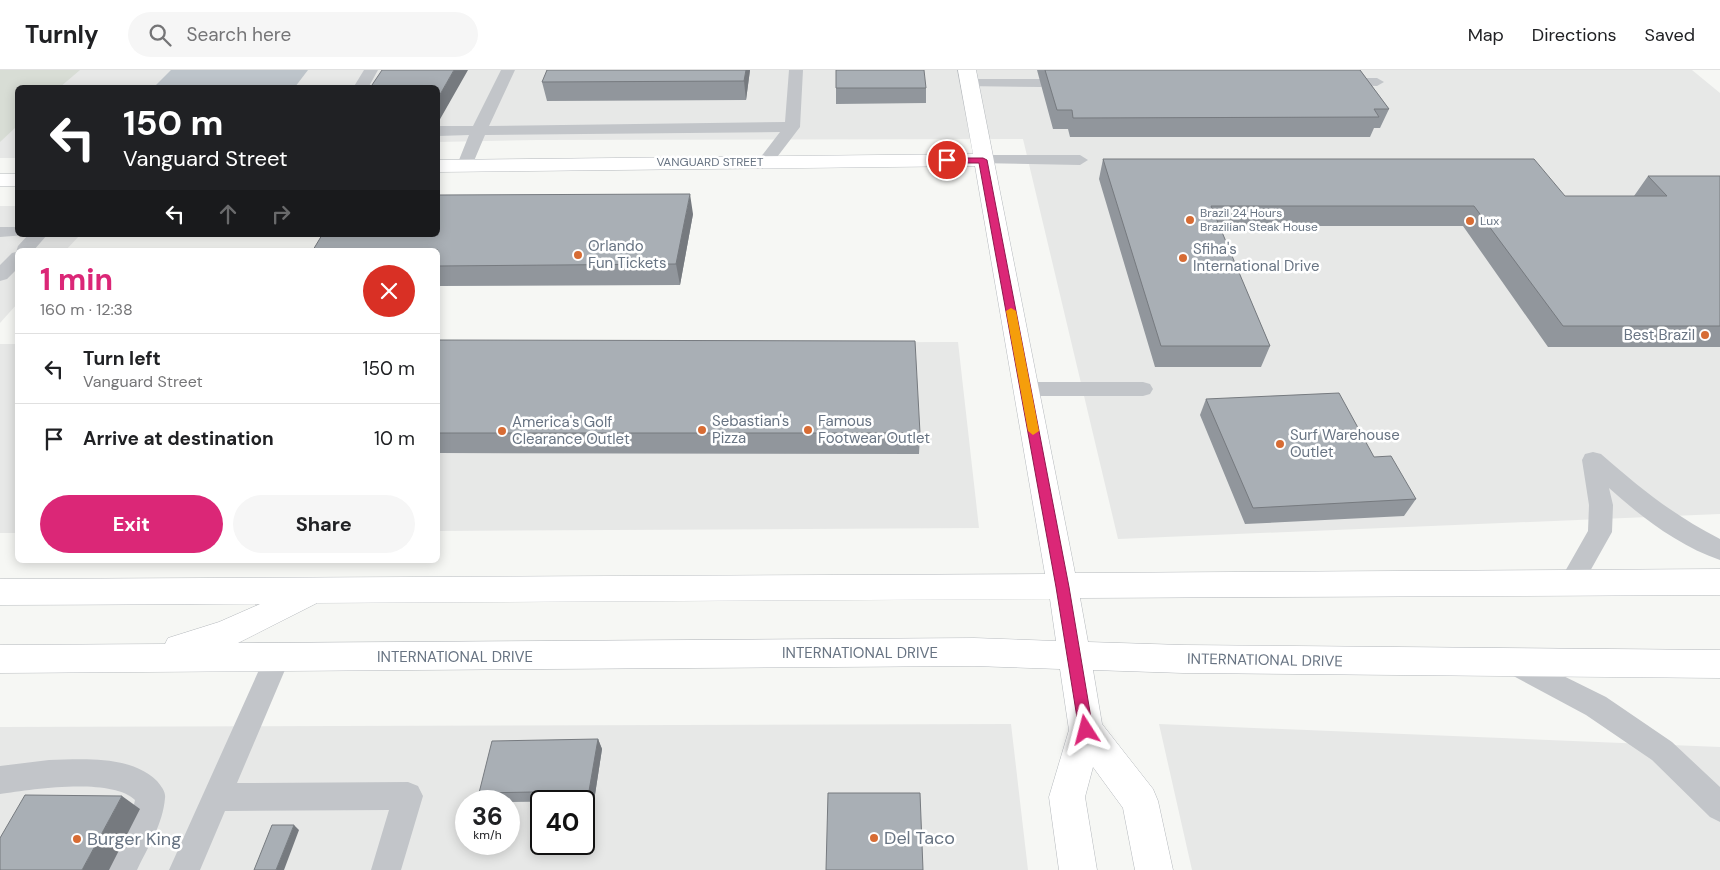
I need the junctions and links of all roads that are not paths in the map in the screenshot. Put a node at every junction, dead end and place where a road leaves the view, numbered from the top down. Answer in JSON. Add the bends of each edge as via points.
{"nodes":[{"id":1,"x":371,"y":70,"type":"edge"},
{"id":2,"x":508,"y":70,"type":"edge"},
{"id":3,"x":796,"y":70,"type":"edge"},
{"id":4,"x":968,"y":77,"type":"edge"},
{"id":5,"x":1348,"y":82,"type":"edge"},
{"id":6,"x":1377,"y":82,"type":"dead end"},
{"id":7,"x":1041,"y":83,"type":"dead end"},
{"id":8,"x":362,"y":85,"type":"edge"},
{"id":9,"x":792,"y":126,"type":"junction"},
{"id":10,"x":479,"y":130,"type":"junction"},
{"id":11,"x":440,"y":131,"type":"edge"},
{"id":12,"x":983,"y":160,"type":"junction"},
{"id":13,"x":1080,"y":160,"type":"dead end"},
{"id":14,"x":765,"y":162,"type":"junction"},
{"id":15,"x":465,"y":165,"type":"junction"},
{"id":16,"x":440,"y":166,"type":"edge"},
{"id":17,"x":0,"y":232,"type":"edge"},
{"id":18,"x":15,"y":232,"type":"edge"},
{"id":19,"x":36,"y":237,"type":"edge"},
{"id":20,"x":26,"y":248,"type":"edge"},
{"id":21,"x":15,"y":260,"type":"edge"},
{"id":22,"x":0,"y":276,"type":"edge"},
{"id":23,"x":1026,"y":389,"type":"junction"},
{"id":24,"x":1142,"y":389,"type":"dead end"},
{"id":25,"x":1720,"y":550,"type":"edge"},
{"id":26,"x":1571,"y":582,"type":"junction"},
{"id":27,"x":1720,"y":582,"type":"edge"},
{"id":28,"x":1063,"y":587,"type":"junction"},
{"id":29,"x":316,"y":590,"type":"junction"},
{"id":30,"x":0,"y":592,"type":"edge"},
{"id":31,"x":1074,"y":655,"type":"junction"},
{"id":32,"x":277,"y":658,"type":"junction"},
{"id":33,"x":0,"y":660,"type":"edge"},
{"id":34,"x":131,"y":660,"type":"junction"},
{"id":35,"x":1513,"y":663,"type":"junction"},
{"id":36,"x":1720,"y":664,"type":"edge"},
{"id":37,"x":1086,"y":730,"type":"junction"},
{"id":38,"x":0,"y":780,"type":"edge"},
{"id":39,"x":215,"y":797,"type":"junction"},
{"id":40,"x":1720,"y":807,"type":"edge"},
{"id":41,"x":120,"y":870,"type":"edge"},
{"id":42,"x":184,"y":870,"type":"edge"},
{"id":43,"x":386,"y":870,"type":"edge"},
{"id":44,"x":1078,"y":870,"type":"edge"},
{"id":45,"x":1154,"y":870,"type":"edge"}],
"edges":[{"from":1,"to":8,"type":"lane"},
{"from":2,"to":10,"type":"lane"},
{"from":3,"to":9,"type":"lane"},
{"from":4,"to":7,"type":"lane"},
{"from":4,"to":12,"type":"street"},
{"from":5,"to":6,"type":"lane"},
{"from":9,"to":10,"type":"lane"},
{"from":9,"to":14,"type":"lane"},
{"from":10,"to":11,"type":"lane"},
{"from":10,"to":15,"type":"lane"},
{"from":12,"to":13,"type":"lane"},
{"from":12,"to":14,"type":"street","name":"VANGUARD STREET"},
{"from":12,"to":23,"type":"street"},
{"from":14,"to":15,"type":"street","name":"VANGUARD STREET"},
{"from":15,"to":16,"type":"street","name":"VANGUARD STREET"},
{"from":17,"to":18,"type":"lane"},
{"from":19,"to":20,"type":"lane"},
{"from":21,"to":22,"type":"lane"},
{"from":23,"to":24,"type":"lane"},
{"from":23,"to":28,"type":"street"},
{"from":25,"to":26,"type":"lane","via":[[1684,532],[1640,502],[1593,460],[1601,506],[1600,532]]},
{"from":26,"to":27,"type":"street"},
{"from":26,"to":28,"type":"street"},
{"from":28,"to":29,"type":"street"},
{"from":28,"to":31,"type":"street"},
{"from":29,"to":30,"type":"street"},
{"from":29,"to":34,"type":"street","via":[[211,641]]},
{"from":31,"to":32,"type":"street","name":"INTERNATIONAL DRIVE","via":[[974,652]]},
{"from":31,"to":35,"type":"street","name":"INTERNATIONAL DRIVE","via":[[1183,660]]},
{"from":31,"to":37,"type":"street"},
{"from":32,"to":34,"type":"street","name":"INTERNATIONAL DRIVE"},
{"from":32,"to":39,"type":"lane"},
{"from":33,"to":34,"type":"street","name":"INTERNATIONAL DRIVE"},
{"from":35,"to":36,"type":"street","name":"INTERNATIONAL DRIVE"},
{"from":35,"to":40,"type":"lane","via":[[1596,706],[1662,751]]},
{"from":37,"to":44,"type":"street","via":[[1067,797]]},
{"from":37,"to":45,"type":"street","via":[[1140,801]]},
{"from":38,"to":41,"type":"lane","via":[[26,775],[113,776],[137,782],[151,796],[145,822]]},
{"from":39,"to":42,"type":"lane"},
{"from":39,"to":43,"type":"lane","via":[[408,796]]}]}
